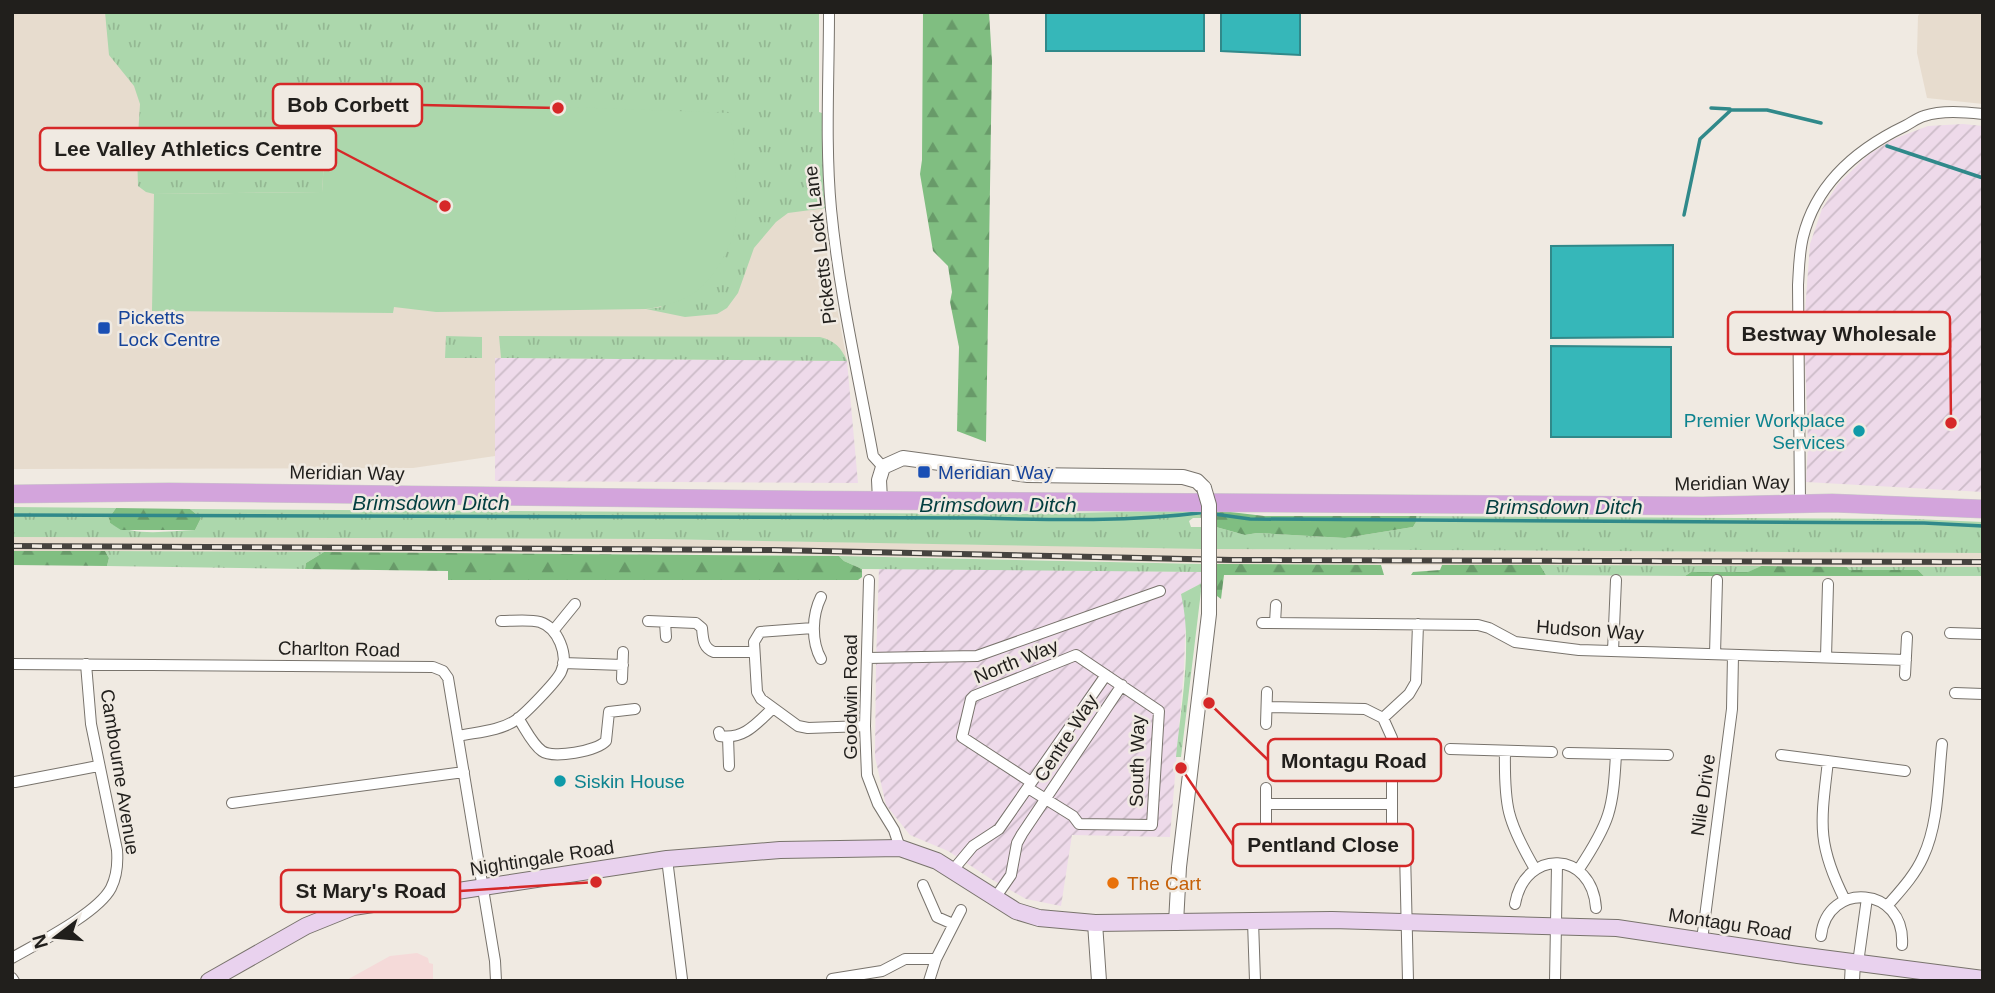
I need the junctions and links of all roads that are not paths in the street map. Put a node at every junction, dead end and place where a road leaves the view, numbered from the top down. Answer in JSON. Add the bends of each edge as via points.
{"nodes":[{"id":1,"x":829,"y":12,"type":"edge"},
{"id":2,"x":1983,"y":114,"type":"edge"},
{"id":3,"x":884,"y":467,"type":"junction"},
{"id":4,"x":12,"y":494,"type":"edge"},
{"id":5,"x":880,"y":500,"type":"junction"},
{"id":6,"x":1800,"y":503,"type":"junction"},
{"id":7,"x":1983,"y":509,"type":"edge"},
{"id":8,"x":869,"y":580,"type":"dead end"},
{"id":9,"x":1616,"y":580,"type":"dead end"},
{"id":10,"x":1717,"y":580,"type":"dead end"},
{"id":11,"x":1828,"y":584,"type":"dead end"},
{"id":12,"x":1160,"y":591,"type":"dead end"},
{"id":13,"x":821,"y":597,"type":"dead end"},
{"id":14,"x":575,"y":604,"type":"dead end"},
{"id":15,"x":1276,"y":604,"type":"dead end"},
{"id":16,"x":501,"y":621,"type":"dead end"},
{"id":17,"x":648,"y":621,"type":"dead end"},
{"id":18,"x":665,"y":622,"type":"junction"},
{"id":19,"x":1262,"y":623,"type":"dead end"},
{"id":20,"x":1275,"y":623,"type":"junction"},
{"id":21,"x":1418,"y":624,"type":"junction"},
{"id":22,"x":813,"y":628,"type":"junction"},
{"id":23,"x":553,"y":631,"type":"junction"},
{"id":24,"x":1950,"y":633,"type":"dead end"},
{"id":25,"x":1983,"y":634,"type":"edge"},
{"id":26,"x":666,"y":637,"type":"dead end"},
{"id":27,"x":1907,"y":637,"type":"dead end"},
{"id":28,"x":1614,"y":651,"type":"junction"},
{"id":29,"x":623,"y":652,"type":"dead end"},
{"id":30,"x":754,"y":652,"type":"junction"},
{"id":31,"x":1715,"y":654,"type":"junction"},
{"id":32,"x":1733,"y":655,"type":"junction"},
{"id":33,"x":1826,"y":657,"type":"junction"},
{"id":34,"x":867,"y":658,"type":"junction"},
{"id":35,"x":821,"y":659,"type":"dead end"},
{"id":36,"x":1906,"y":660,"type":"junction"},
{"id":37,"x":563,"y":663,"type":"junction"},
{"id":38,"x":12,"y":664,"type":"edge"},
{"id":39,"x":86,"y":664,"type":"junction"},
{"id":40,"x":623,"y":665,"type":"junction"},
{"id":41,"x":1106,"y":675,"type":"junction"},
{"id":42,"x":1905,"y":676,"type":"dead end"},
{"id":43,"x":622,"y":679,"type":"dead end"},
{"id":44,"x":1122,"y":685,"type":"junction"},
{"id":45,"x":1267,"y":692,"type":"dead end"},
{"id":46,"x":1955,"y":693,"type":"dead end"},
{"id":47,"x":1983,"y":694,"type":"edge"},
{"id":48,"x":1267,"y":707,"type":"junction"},
{"id":49,"x":773,"y":708,"type":"junction"},
{"id":50,"x":635,"y":709,"type":"dead end"},
{"id":51,"x":518,"y":718,"type":"junction"},
{"id":52,"x":1383,"y":718,"type":"junction"},
{"id":53,"x":1266,"y":724,"type":"dead end"},
{"id":54,"x":865,"y":726,"type":"junction"},
{"id":55,"x":458,"y":736,"type":"junction"},
{"id":56,"x":1942,"y":744,"type":"dead end"},
{"id":57,"x":1450,"y":749,"type":"dead end"},
{"id":58,"x":1504,"y":751,"type":"junction"},
{"id":59,"x":1552,"y":752,"type":"dead end"},
{"id":60,"x":1568,"y":752,"type":"dead end"},
{"id":61,"x":1616,"y":754,"type":"junction"},
{"id":62,"x":1668,"y":755,"type":"dead end"},
{"id":63,"x":1781,"y":755,"type":"dead end"},
{"id":64,"x":1828,"y":761,"type":"junction"},
{"id":65,"x":98,"y":766,"type":"junction"},
{"id":66,"x":729,"y":766,"type":"dead end"},
{"id":67,"x":1905,"y":771,"type":"dead end"},
{"id":68,"x":464,"y":772,"type":"junction"},
{"id":69,"x":15,"y":782,"type":"dead end"},
{"id":70,"x":1029,"y":785,"type":"junction"},
{"id":71,"x":1266,"y":788,"type":"dead end"},
{"id":72,"x":1046,"y":800,"type":"junction"},
{"id":73,"x":232,"y":803,"type":"dead end"},
{"id":74,"x":1266,"y":804,"type":"junction"},
{"id":75,"x":1392,"y":804,"type":"junction"},
{"id":76,"x":900,"y":848,"type":"junction"},
{"id":77,"x":1249,"y":851,"type":"dead end"},
{"id":78,"x":1266,"y":851,"type":"junction"},
{"id":79,"x":1282,"y":851,"type":"dead end"},
{"id":80,"x":667,"y":859,"type":"junction"},
{"id":81,"x":1557,"y":864,"type":"junction"},
{"id":82,"x":1535,"y":869,"type":"junction"},
{"id":83,"x":1579,"y":869,"type":"junction"},
{"id":84,"x":953,"y":870,"type":"junction"},
{"id":85,"x":923,"y":885,"type":"dead end"},
{"id":86,"x":484,"y":889,"type":"junction"},
{"id":87,"x":995,"y":898,"type":"junction"},
{"id":88,"x":1867,"y":898,"type":"junction"},
{"id":89,"x":1845,"y":900,"type":"junction"},
{"id":90,"x":1515,"y":904,"type":"dead end"},
{"id":91,"x":1888,"y":905,"type":"junction"},
{"id":92,"x":1596,"y":908,"type":"dead end"},
{"id":93,"x":961,"y":910,"type":"dead end"},
{"id":94,"x":1253,"y":921,"type":"junction"},
{"id":95,"x":953,"y":923,"type":"junction"},
{"id":96,"x":1095,"y":923,"type":"junction"},
{"id":97,"x":1175,"y":923,"type":"junction"},
{"id":98,"x":1406,"y":923,"type":"junction"},
{"id":99,"x":1555,"y":926,"type":"junction"},
{"id":100,"x":1821,"y":936,"type":"dead end"},
{"id":101,"x":1702,"y":940,"type":"junction"},
{"id":102,"x":1902,"y":945,"type":"dead end"},
{"id":103,"x":12,"y":958,"type":"edge"},
{"id":104,"x":936,"y":959,"type":"junction"},
{"id":105,"x":1856,"y":962,"type":"junction"},
{"id":106,"x":682,"y":979,"type":"dead end"},
{"id":107,"x":832,"y":979,"type":"dead end"},
{"id":108,"x":1983,"y":979,"type":"edge"},
{"id":109,"x":209,"y":981,"type":"edge"},
{"id":110,"x":496,"y":981,"type":"edge"},
{"id":111,"x":929,"y":981,"type":"edge"},
{"id":112,"x":1099,"y":981,"type":"edge"},
{"id":113,"x":1255,"y":981,"type":"edge"},
{"id":114,"x":1408,"y":981,"type":"edge"},
{"id":115,"x":1555,"y":981,"type":"edge"},
{"id":116,"x":1852,"y":981,"type":"edge"}],
"edges":[{"from":1,"to":3,"type":"street","name":"Picketts Lock Lane","via":[[828,152],[835,240],[873,456]]},
{"from":2,"to":6,"type":"street","via":[[1924,115],[1861,151],[1821,194],[1799,258]]},
{"from":3,"to":5,"type":"street"},
{"from":3,"to":97,"type":"street","bridge":true,"via":[[903,458],[1028,475],[1183,477],[1204,488],[1209,505],[1209,614]]},
{"from":4,"to":5,"type":"main road","name":"Meridian Way"},
{"from":5,"to":6,"type":"main road","name":"Meridian Way"},
{"from":6,"to":7,"type":"main road","name":"Meridian Way"},
{"from":8,"to":34,"type":"street","name":"Goodwin Road"},
{"from":9,"to":28,"type":"street"},
{"from":10,"to":31,"type":"street"},
{"from":11,"to":33,"type":"street"},
{"from":12,"to":34,"type":"street","via":[[977,656]]},
{"from":13,"to":22,"type":"street"},
{"from":14,"to":23,"type":"street"},
{"from":15,"to":20,"type":"street"},
{"from":16,"to":23,"type":"street","via":[[538,622]]},
{"from":17,"to":18,"type":"street"},
{"from":18,"to":26,"type":"street"},
{"from":18,"to":30,"type":"street","via":[[700,624],[706,647],[714,652]]},
{"from":19,"to":20,"type":"street","name":"Hudson Way"},
{"from":20,"to":21,"type":"street","name":"Hudson Way"},
{"from":21,"to":28,"type":"street","name":"Hudson Way","via":[[1484,626],[1515,642]]},
{"from":21,"to":52,"type":"street","via":[[1416,682]]},
{"from":22,"to":30,"type":"street","via":[[760,632]]},
{"from":22,"to":35,"type":"street"},
{"from":23,"to":37,"type":"street","via":[[560,641]]},
{"from":24,"to":25,"type":"street"},
{"from":27,"to":36,"type":"street"},
{"from":28,"to":31,"type":"street","name":"Hudson Way"},
{"from":29,"to":40,"type":"street"},
{"from":30,"to":49,"type":"street","via":[[757,692]]},
{"from":31,"to":32,"type":"street","name":"Hudson Way"},
{"from":32,"to":33,"type":"street","name":"Hudson Way"},
{"from":32,"to":101,"type":"street","name":"Nile Drive","via":[[1732,709]]},
{"from":33,"to":36,"type":"street","name":"Hudson Way"},
{"from":34,"to":54,"type":"street","name":"Goodwin Road"},
{"from":36,"to":42,"type":"street"},
{"from":37,"to":40,"type":"street"},
{"from":37,"to":51,"type":"street","via":[[561,674]]},
{"from":38,"to":39,"type":"street","name":"Charlton Road"},
{"from":39,"to":55,"type":"street","name":"Charlton Road","via":[[433,667],[448,678]]},
{"from":39,"to":65,"type":"street","name":"Cambourne Avenue"},
{"from":40,"to":43,"type":"street"},
{"from":41,"to":44,"type":"street","name":"Centre Way"},
{"from":41,"to":70,"type":"street","name":"Centre Way"},
{"from":41,"to":70,"type":"street","name":"North Way","via":[[1076,655],[971,699],[962,737]]},
{"from":44,"to":72,"type":"street","name":"Centre Way"},
{"from":44,"to":72,"type":"street","name":"South Way","via":[[1159,711],[1152,825],[1085,826]]},
{"from":45,"to":48,"type":"street"},
{"from":46,"to":47,"type":"street"},
{"from":48,"to":52,"type":"street","via":[[1365,709]]},
{"from":48,"to":53,"type":"street"},
{"from":49,"to":54,"type":"street","via":[[790,722],[808,728]]},
{"from":49,"to":66,"type":"street","via":[[745,733],[724,734]]},
{"from":50,"to":51,"type":"street","via":[[609,712],[606,741],[598,748],[555,755],[538,748]]},
{"from":51,"to":55,"type":"street"},
{"from":52,"to":75,"type":"street","via":[[1392,738]]},
{"from":54,"to":76,"type":"street","name":"Goodwin Road","via":[[870,784]]},
{"from":55,"to":68,"type":"street","name":"Charlton Road"},
{"from":56,"to":91,"type":"street","via":[[1928,844],[1918,867]]},
{"from":57,"to":58,"type":"street"},
{"from":58,"to":59,"type":"street"},
{"from":58,"to":82,"type":"street","via":[[1508,816]]},
{"from":60,"to":61,"type":"street"},
{"from":61,"to":62,"type":"street"},
{"from":61,"to":83,"type":"street","via":[[1611,811]]},
{"from":63,"to":64,"type":"street"},
{"from":64,"to":67,"type":"street"},
{"from":64,"to":89,"type":"street","via":[[1822,834],[1827,859]]},
{"from":65,"to":69,"type":"street"},
{"from":65,"to":103,"type":"street","name":"Cambourne Avenue","via":[[117,850],[118,866],[110,889],[86,912]]},
{"from":68,"to":73,"type":"street"},
{"from":68,"to":86,"type":"street","name":"Charlton Road"},
{"from":70,"to":72,"type":"street"},
{"from":70,"to":84,"type":"street","name":"Centre Way","via":[[999,829],[973,846]]},
{"from":71,"to":74,"type":"street"},
{"from":72,"to":87,"type":"street","name":"Centre Way","via":[[1017,843],[1011,876]]},
{"from":74,"to":75,"type":"street"},
{"from":74,"to":78,"type":"street"},
{"from":75,"to":98,"type":"street","via":[[1392,824],[1405,848]]},
{"from":76,"to":80,"type":"main road","name":"Nightingale Road","via":[[780,850]]},
{"from":76,"to":84,"type":"main road","name":"Montagu Road"},
{"from":77,"to":78,"type":"street"},
{"from":78,"to":79,"type":"street"},
{"from":80,"to":86,"type":"main road","name":"Nightingale Road"},
{"from":80,"to":106,"type":"street"},
{"from":81,"to":82,"type":"street"},
{"from":81,"to":83,"type":"street"},
{"from":81,"to":99,"type":"street"},
{"from":82,"to":90,"type":"street","via":[[1523,880]]},
{"from":83,"to":92,"type":"street","via":[[1594,889]]},
{"from":84,"to":87,"type":"main road","name":"Montagu Road"},
{"from":85,"to":95,"type":"street","via":[[937,918]]},
{"from":86,"to":109,"type":"main road","name":"Nightingale Road","via":[[343,910]]},
{"from":86,"to":110,"type":"street","name":"Charlton Road"},
{"from":87,"to":96,"type":"main road","name":"Montagu Road","via":[[1039,918]]},
{"from":88,"to":89,"type":"street"},
{"from":88,"to":91,"type":"street"},
{"from":88,"to":105,"type":"street"},
{"from":89,"to":100,"type":"street","via":[[1825,918]]},
{"from":91,"to":102,"type":"street","via":[[1900,923]]},
{"from":93,"to":95,"type":"street"},
{"from":94,"to":97,"type":"main road","name":"Montagu Road"},
{"from":94,"to":98,"type":"main road","name":"Montagu Road"},
{"from":94,"to":113,"type":"street"},
{"from":95,"to":104,"type":"street"},
{"from":96,"to":97,"type":"main road","name":"Montagu Road"},
{"from":96,"to":112,"type":"street"},
{"from":98,"to":99,"type":"main road","name":"Montagu Road"},
{"from":98,"to":114,"type":"street"},
{"from":99,"to":101,"type":"main road","name":"Montagu Road","via":[[1617,928]]},
{"from":99,"to":115,"type":"street"},
{"from":101,"to":105,"type":"main road","name":"Montagu Road"},
{"from":104,"to":107,"type":"street","via":[[905,959],[882,971]]},
{"from":104,"to":111,"type":"street"},
{"from":105,"to":108,"type":"main road","name":"Montagu Road"},
{"from":105,"to":116,"type":"street"}]}
